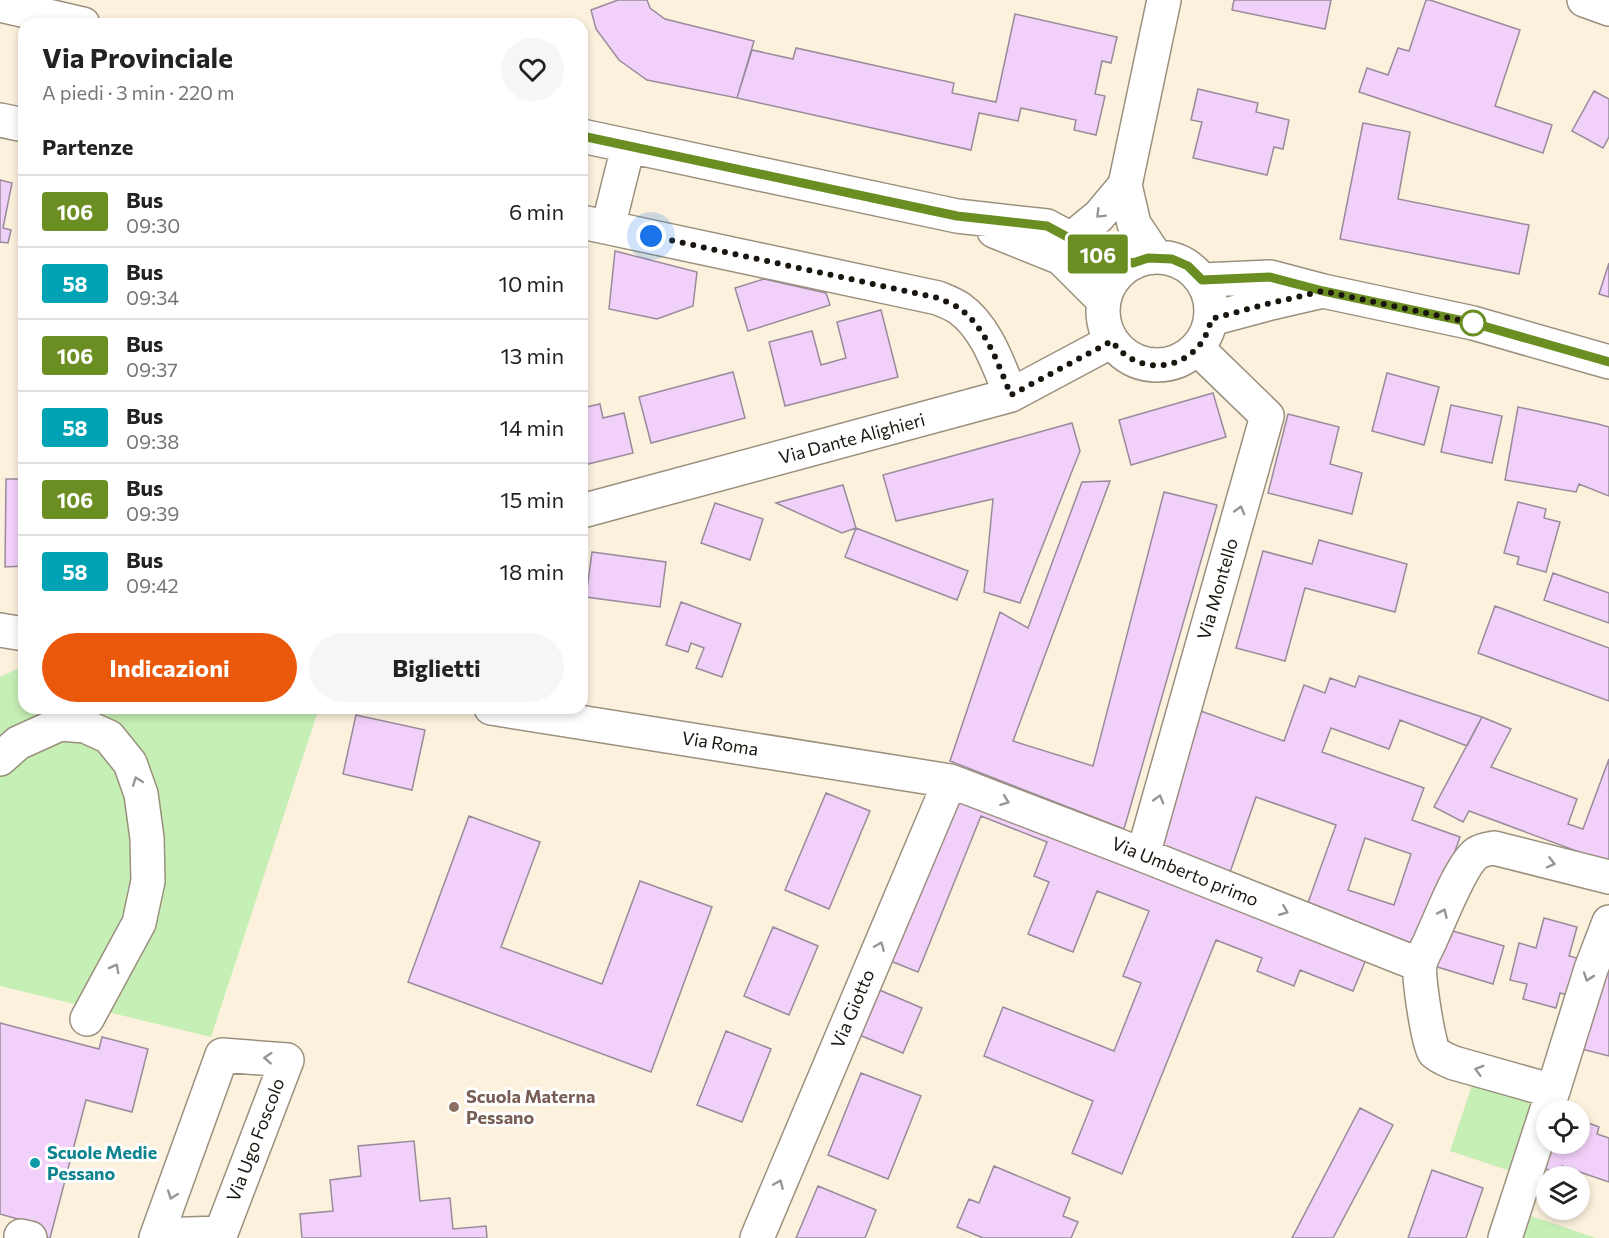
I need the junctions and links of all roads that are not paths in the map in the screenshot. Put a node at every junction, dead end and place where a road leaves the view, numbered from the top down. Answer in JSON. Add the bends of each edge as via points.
{"nodes":[{"id":1,"x":1164,"y":0,"type":"edge"},
{"id":2,"x":1584,"y":0,"type":"edge"},
{"id":3,"x":0,"y":5,"type":"edge"},
{"id":4,"x":1609,"y":9,"type":"edge"},
{"id":5,"x":57,"y":18,"type":"edge"},
{"id":6,"x":0,"y":120,"type":"edge"},
{"id":7,"x":18,"y":124,"type":"edge"},
{"id":8,"x":588,"y":137,"type":"edge"},
{"id":9,"x":628,"y":147,"type":"junction"},
{"id":10,"x":1125,"y":186,"type":"junction"},
{"id":11,"x":957,"y":216,"type":"junction"},
{"id":12,"x":595,"y":224,"type":"edge"},
{"id":13,"x":1071,"y":239,"type":"junction"},
{"id":14,"x":1144,"y":260,"type":"junction"},
{"id":15,"x":1202,"y":280,"type":"junction"},
{"id":16,"x":1323,"y":291,"type":"junction"},
{"id":17,"x":1104,"y":301,"type":"junction"},
{"id":18,"x":1211,"y":319,"type":"junction"},
{"id":19,"x":1112,"y":341,"type":"junction"},
{"id":20,"x":1197,"y":348,"type":"junction"},
{"id":21,"x":1609,"y":362,"type":"edge"},
{"id":22,"x":1011,"y":395,"type":"junction"},
{"id":23,"x":588,"y":509,"type":"edge"},
{"id":24,"x":0,"y":630,"type":"edge"},
{"id":25,"x":18,"y":633,"type":"edge"},
{"id":26,"x":529,"y":714,"type":"edge"},
{"id":27,"x":0,"y":759,"type":"edge"},
{"id":28,"x":950,"y":781,"type":"junction"},
{"id":29,"x":1143,"y":855,"type":"junction"},
{"id":30,"x":1609,"y":878,"type":"edge"},
{"id":31,"x":1609,"y":922,"type":"edge"},
{"id":32,"x":1420,"y":965,"type":"junction"},
{"id":33,"x":87,"y":1019,"type":"dead end"},
{"id":34,"x":1552,"y":1090,"type":"junction"},
{"id":35,"x":156,"y":1237,"type":"edge"},
{"id":36,"x":757,"y":1238,"type":"edge"},
{"id":37,"x":1505,"y":1238,"type":"edge"}],
"edges":[{"from":1,"to":10,"type":"street"},
{"from":2,"to":4,"type":"street"},
{"from":3,"to":5,"type":"street"},
{"from":6,"to":7,"type":"street"},
{"from":8,"to":9,"type":"street"},
{"from":9,"to":11,"type":"street"},
{"from":9,"to":12,"type":"street"},
{"from":10,"to":13,"type":"street","one_way":true,"via":[[1099,216]]},
{"from":10,"to":14,"type":"street"},
{"from":11,"to":13,"type":"street","via":[[1047,226]]},
{"from":11,"to":17,"type":"street","via":[[1061,258]]},
{"from":12,"to":22,"type":"street","via":[[938,298],[974,322]]},
{"from":13,"to":14,"type":"street","via":[[1099,254]]},
{"from":14,"to":15,"type":"street","via":[[1181,262]]},
{"from":14,"to":17,"type":"street","via":[[1113,279]]},
{"from":15,"to":16,"type":"street","via":[[1270,277]]},
{"from":15,"to":18,"type":"street","via":[[1212,304]]},
{"from":16,"to":18,"type":"street"},
{"from":16,"to":21,"type":"street","via":[[1473,323]]},
{"from":17,"to":19,"type":"street","via":[[1105,324]]},
{"from":18,"to":20,"type":"street","via":[[1208,333]]},
{"from":19,"to":20,"type":"street","via":[[1130,358],[1154,366],[1173,363]]},
{"from":19,"to":22,"type":"street","name":"Via Dante Alighieri"},
{"from":29,"to":20,"type":"street","name":"Via Montello","one_way":true,"via":[[1266,416]]},
{"from":22,"to":23,"type":"street","name":"Via Dante Alighieri"},
{"from":24,"to":25,"type":"street"},
{"from":26,"to":28,"type":"street","name":"Via Roma"},
{"from":33,"to":27,"type":"street","one_way":true,"via":[[139,923],[148,881],[141,794],[130,763],[110,737],[85,726],[60,724],[18,742]]},
{"from":28,"to":29,"type":"street","name":"Via Umberto primo","one_way":true},
{"from":36,"to":28,"type":"street","name":"Via Giotto","one_way":true},
{"from":29,"to":32,"type":"street","name":"Via Umberto primo","one_way":true},
{"from":32,"to":30,"type":"street","one_way":true,"via":[[1457,882],[1482,850],[1494,848]]},
{"from":31,"to":34,"type":"street","one_way":true},
{"from":34,"to":32,"type":"street","one_way":true,"via":[[1454,1063],[1434,1051],[1426,1029]]},
{"from":34,"to":37,"type":"street"},
{"from":35,"to":35,"type":"street","name":"Via Ugo Foscolo","one_way":true,"via":[[221,1233],[287,1060],[222,1055]]}]}
